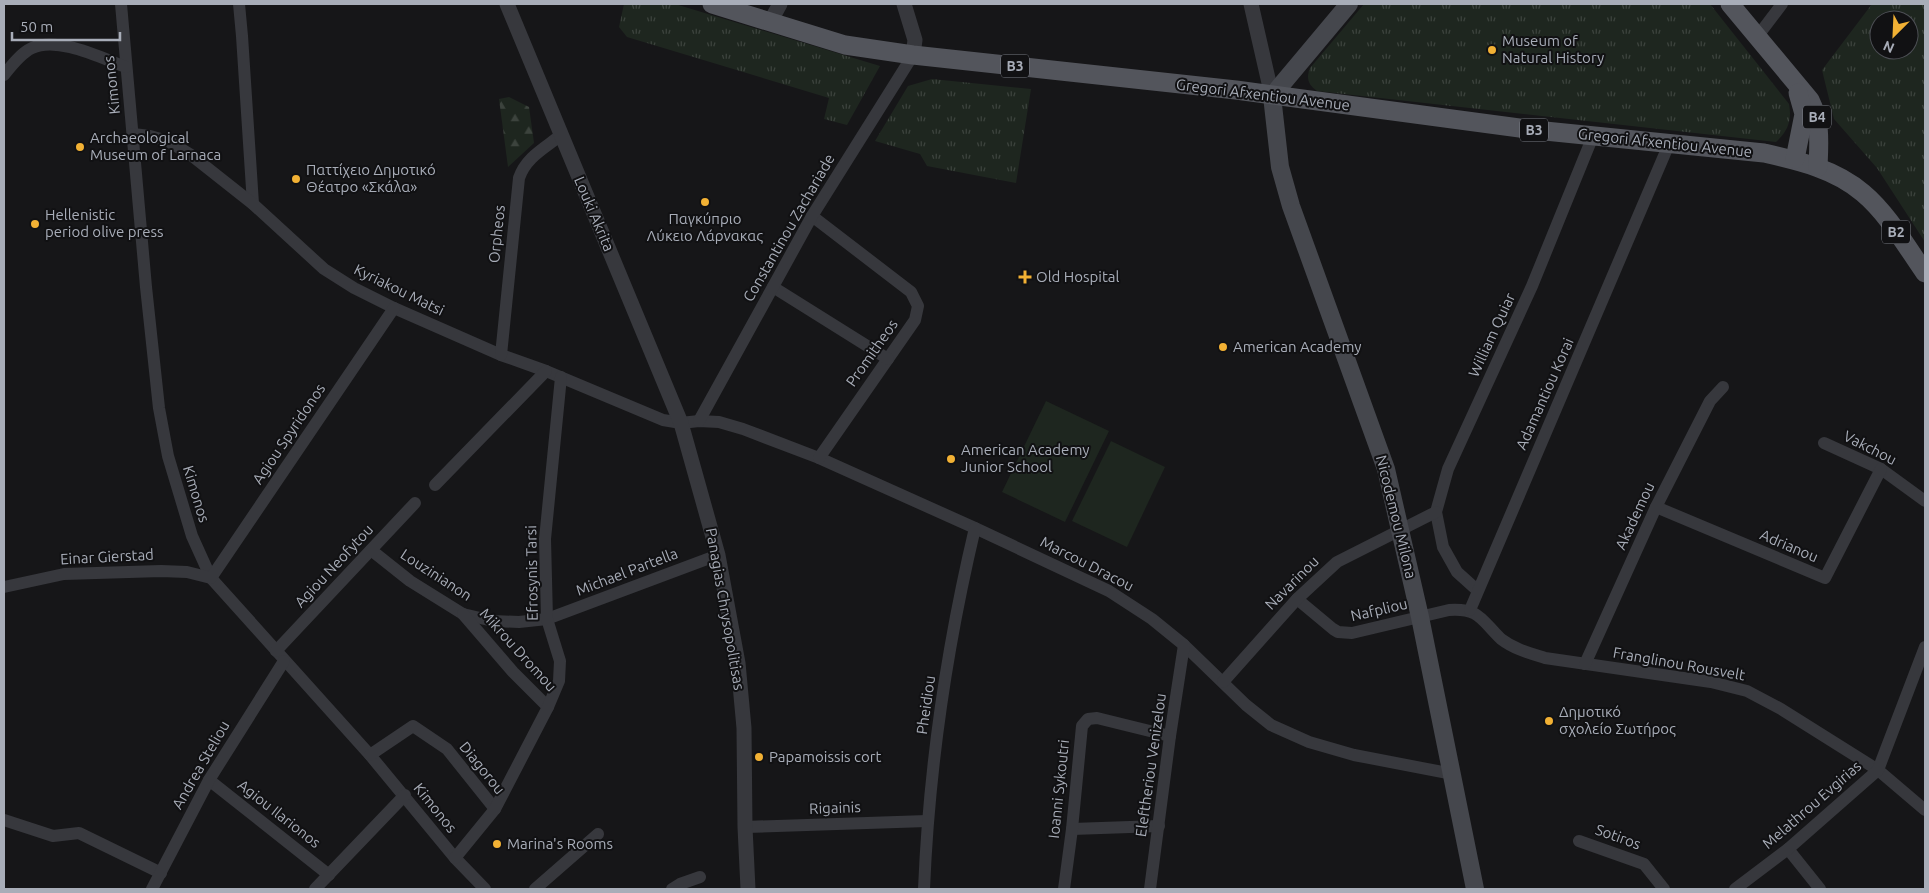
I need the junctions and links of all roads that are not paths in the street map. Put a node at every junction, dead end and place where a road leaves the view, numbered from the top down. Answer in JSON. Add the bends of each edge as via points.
{"nodes":[{"id":1,"x":121,"y":4,"type":"edge"},
{"id":2,"x":238,"y":4,"type":"edge"},
{"id":3,"x":507,"y":4,"type":"edge"},
{"id":4,"x":712,"y":4,"type":"edge"},
{"id":5,"x":780,"y":4,"type":"edge"},
{"id":6,"x":904,"y":4,"type":"edge"},
{"id":7,"x":1251,"y":4,"type":"edge"},
{"id":8,"x":1349,"y":4,"type":"edge"},
{"id":9,"x":1730,"y":4,"type":"edge"},
{"id":10,"x":1782,"y":4,"type":"edge"},
{"id":11,"x":770,"y":22,"type":"junction"},
{"id":12,"x":1757,"y":37,"type":"junction"},
{"id":13,"x":913,"y":55,"type":"junction"},
{"id":14,"x":126,"y":67,"type":"junction"},
{"id":15,"x":4,"y":75,"type":"edge"},
{"id":16,"x":1790,"y":76,"type":"junction"},
{"id":17,"x":1272,"y":96,"type":"junction"},
{"id":18,"x":133,"y":134,"type":"junction"},
{"id":19,"x":561,"y":135,"type":"junction"},
{"id":20,"x":1593,"y":136,"type":"junction"},
{"id":21,"x":1669,"y":144,"type":"junction"},
{"id":22,"x":1795,"y":160,"type":"junction"},
{"id":23,"x":1818,"y":167,"type":"junction"},
{"id":24,"x":253,"y":204,"type":"junction"},
{"id":25,"x":812,"y":216,"type":"junction"},
{"id":26,"x":1925,"y":273,"type":"edge"},
{"id":27,"x":773,"y":287,"type":"junction"},
{"id":28,"x":394,"y":308,"type":"junction"},
{"id":29,"x":501,"y":354,"type":"junction"},
{"id":30,"x":888,"y":359,"type":"junction"},
{"id":31,"x":546,"y":371,"type":"junction"},
{"id":32,"x":561,"y":377,"type":"junction"},
{"id":33,"x":1723,"y":387,"type":"dead end"},
{"id":34,"x":699,"y":421,"type":"junction"},
{"id":35,"x":681,"y":423,"type":"junction"},
{"id":36,"x":1824,"y":443,"type":"dead end"},
{"id":37,"x":819,"y":458,"type":"junction"},
{"id":38,"x":1881,"y":469,"type":"junction"},
{"id":39,"x":434,"y":485,"type":"dead end"},
{"id":40,"x":1925,"y":501,"type":"edge"},
{"id":41,"x":415,"y":503,"type":"dead end"},
{"id":42,"x":1656,"y":507,"type":"junction"},
{"id":43,"x":1436,"y":512,"type":"junction"},
{"id":44,"x":975,"y":528,"type":"junction"},
{"id":45,"x":1402,"y":530,"type":"junction"},
{"id":46,"x":371,"y":550,"type":"junction"},
{"id":47,"x":718,"y":555,"type":"junction"},
{"id":48,"x":211,"y":578,"type":"junction"},
{"id":49,"x":4,"y":588,"type":"edge"},
{"id":50,"x":1477,"y":590,"type":"junction"},
{"id":51,"x":1297,"y":598,"type":"junction"},
{"id":52,"x":1470,"y":610,"type":"junction"},
{"id":53,"x":463,"y":614,"type":"junction"},
{"id":54,"x":1420,"y":617,"type":"junction"},
{"id":55,"x":547,"y":619,"type":"junction"},
{"id":56,"x":1184,"y":645,"type":"junction"},
{"id":57,"x":1925,"y":647,"type":"edge"},
{"id":58,"x":280,"y":656,"type":"junction"},
{"id":59,"x":1585,"y":664,"type":"junction"},
{"id":60,"x":1223,"y":682,"type":"junction"},
{"id":61,"x":548,"y":707,"type":"junction"},
{"id":62,"x":1170,"y":736,"type":"junction"},
{"id":63,"x":370,"y":755,"type":"junction"},
{"id":64,"x":1878,"y":770,"type":"junction"},
{"id":65,"x":1453,"y":774,"type":"junction"},
{"id":66,"x":208,"y":780,"type":"junction"},
{"id":67,"x":404,"y":795,"type":"junction"},
{"id":68,"x":494,"y":809,"type":"junction"},
{"id":69,"x":1925,"y":810,"type":"edge"},
{"id":70,"x":4,"y":820,"type":"edge"},
{"id":71,"x":927,"y":821,"type":"junction"},
{"id":72,"x":1159,"y":826,"type":"junction"},
{"id":73,"x":745,"y":827,"type":"junction"},
{"id":74,"x":1072,"y":829,"type":"junction"},
{"id":75,"x":598,"y":834,"type":"dead end"},
{"id":76,"x":1579,"y":841,"type":"dead end"},
{"id":77,"x":1788,"y":849,"type":"junction"},
{"id":78,"x":455,"y":858,"type":"junction"},
{"id":79,"x":161,"y":873,"type":"junction"},
{"id":80,"x":329,"y":875,"type":"junction"},
{"id":81,"x":700,"y":877,"type":"dead end"},
{"id":82,"x":152,"y":889,"type":"edge"},
{"id":83,"x":315,"y":889,"type":"edge"},
{"id":84,"x":485,"y":889,"type":"edge"},
{"id":85,"x":535,"y":889,"type":"edge"},
{"id":86,"x":672,"y":889,"type":"edge"},
{"id":87,"x":748,"y":889,"type":"edge"},
{"id":88,"x":924,"y":889,"type":"edge"},
{"id":89,"x":1064,"y":889,"type":"edge"},
{"id":90,"x":1150,"y":889,"type":"edge"},
{"id":91,"x":1475,"y":889,"type":"edge"},
{"id":92,"x":1664,"y":889,"type":"edge"},
{"id":93,"x":1735,"y":889,"type":"edge"},
{"id":94,"x":1820,"y":889,"type":"edge"}],
"edges":[{"from":1,"to":14,"type":"street","name":"Kimonos"},
{"from":2,"to":24,"type":"street"},
{"from":3,"to":19,"type":"street","name":"Louki Akrita"},
{"from":4,"to":11,"type":"main road","name":"Gregori Afxentiou Avenue","number":"B3"},
{"from":5,"to":11,"type":"street"},
{"from":6,"to":13,"type":"street","via":[[915,40]]},
{"from":7,"to":17,"type":"street"},
{"from":8,"to":17,"type":"main road"},
{"from":9,"to":12,"type":"main road","number":"B4"},
{"from":10,"to":12,"type":"street"},
{"from":11,"to":13,"type":"main road","name":"Gregori Afxentiou Avenue","number":"B3","via":[[845,45]]},
{"from":12,"to":16,"type":"main road","number":"B4"},
{"from":13,"to":17,"type":"main road","name":"Gregori Afxentiou Avenue","number":"B3"},
{"from":13,"to":25,"type":"street","name":"Constantinou Zachariade"},
{"from":14,"to":15,"type":"street","via":[[71,48],[50,45],[32,48]]},
{"from":14,"to":18,"type":"street","name":"Kimonos"},
{"from":16,"to":22,"type":"main road","number":"B4","via":[[1804,114]]},
{"from":16,"to":23,"type":"main road","number":"B4","via":[[1816,112],[1820,134]]},
{"from":17,"to":20,"type":"main road","name":"Gregori Afxentiou Avenue","number":"B3"},
{"from":17,"to":45,"type":"main road","name":"Nicodemou Milona","via":[[1280,167],[1291,206],[1386,469]]},
{"from":18,"to":24,"type":"street","name":"Kyriakou Matsi","via":[[168,141]]},
{"from":18,"to":48,"type":"street","name":"Kimonos","via":[[159,408],[181,501]]},
{"from":19,"to":29,"type":"street","name":"Orpheos","via":[[529,159],[519,178]]},
{"from":19,"to":35,"type":"street","name":"Louki Akrita"},
{"from":20,"to":21,"type":"main road","name":"Gregori Afxentiou Avenue","number":"B3"},
{"from":20,"to":43,"type":"street","name":"William Quiar","via":[[1532,286],[1448,469]]},
{"from":21,"to":22,"type":"main road","name":"Gregori Afxentiou Avenue","number":"B3","via":[[1764,153]]},
{"from":21,"to":50,"type":"street","name":"Adamantiou Korai"},
{"from":22,"to":23,"type":"main road","name":"Gregori Afxentiou Avenue","number":"B2"},
{"from":23,"to":26,"type":"main road","number":"B2","via":[[1864,193]]},
{"from":24,"to":28,"type":"street","name":"Kyriakou Matsi","via":[[324,269]]},
{"from":25,"to":27,"type":"street","name":"Constantinou Zachariade"},
{"from":25,"to":30,"type":"street","name":"Promitheos","via":[[912,292],[918,306],[915,320]]},
{"from":27,"to":30,"type":"street"},
{"from":27,"to":34,"type":"street","name":"Constantinou Zachariade"},
{"from":28,"to":29,"type":"street","name":"Kyriakou Matsi"},
{"from":28,"to":48,"type":"street","name":"Agiou Spyridonos"},
{"from":29,"to":31,"type":"street","name":"Kyriakou Matsi"},
{"from":30,"to":37,"type":"street","name":"Promitheos"},
{"from":31,"to":32,"type":"street","name":"Kyriakou Matsi"},
{"from":31,"to":39,"type":"street"},
{"from":32,"to":35,"type":"street","name":"Kyriakou Matsi","via":[[664,420]]},
{"from":32,"to":55,"type":"street","name":"Efrosynis Tarsi","via":[[545,539]]},
{"from":33,"to":42,"type":"street","name":"Akademou","via":[[1710,401]]},
{"from":34,"to":35,"type":"street","name":"Marcou Dracou"},
{"from":34,"to":37,"type":"street","name":"Marcou Dracou","via":[[719,422],[743,429]]},
{"from":35,"to":47,"type":"street","name":"Panagias Chrysopolitisas"},
{"from":36,"to":38,"type":"street","name":"Vakchou"},
{"from":37,"to":44,"type":"street","name":"Marcou Dracou"},
{"from":38,"to":40,"type":"street","name":"Vakchou"},
{"from":38,"to":42,"type":"street","name":"Adrianou","via":[[1824,578]]},
{"from":41,"to":46,"type":"street","name":"Agiou Neofytou"},
{"from":42,"to":59,"type":"street","name":"Akademou"},
{"from":43,"to":45,"type":"street"},
{"from":43,"to":50,"type":"street","via":[[1443,547],[1457,572]]},
{"from":44,"to":56,"type":"street","name":"Marcou Dracou","via":[[1122,598]]},
{"from":44,"to":71,"type":"street","name":"Pheidiou","via":[[959,596]]},
{"from":45,"to":51,"type":"street","name":"Navarinou","via":[[1337,562]]},
{"from":45,"to":54,"type":"main road","name":"Nicodemou Milona"},
{"from":46,"to":53,"type":"street","name":"Louzinianon","via":[[410,581]]},
{"from":46,"to":58,"type":"street","name":"Agiou Neofytou"},
{"from":47,"to":55,"type":"street","name":"Michael Partella"},
{"from":47,"to":73,"type":"street","name":"Panagias Chrysopolitisas","via":[[738,663],[744,728]]},
{"from":48,"to":49,"type":"street","name":"Einar Gierstad","via":[[187,572],[161,571],[64,574]]},
{"from":48,"to":58,"type":"street","name":"Kimonos"},
{"from":50,"to":52,"type":"street","name":"Adamantiou Korai"},
{"from":51,"to":54,"type":"street","name":"Nafpliou","via":[[1333,629],[1346,633]]},
{"from":51,"to":60,"type":"street","name":"Navarinou"},
{"from":52,"to":54,"type":"street","via":[[1449,610]]},
{"from":52,"to":59,"type":"street","name":"Franglinou Rousvelt","via":[[1502,639],[1520,650],[1545,658]]},
{"from":53,"to":55,"type":"street","name":"Louzinianon","via":[[494,621]]},
{"from":53,"to":61,"type":"street","name":"Mikrou Dromou"},
{"from":54,"to":65,"type":"main road","name":"Nicodemou Milona"},
{"from":55,"to":61,"type":"street","name":"Efrosynis Tarsi","via":[[560,661],[559,681]]},
{"from":56,"to":60,"type":"street","name":"Marcou Dracou"},
{"from":56,"to":62,"type":"street","name":"Eleftheriou Venizelou"},
{"from":57,"to":64,"type":"street","name":"Melathrou Evgirias"},
{"from":58,"to":63,"type":"street","name":"Kimonos"},
{"from":58,"to":66,"type":"street","name":"Andrea Steliou"},
{"from":59,"to":64,"type":"street","name":"Franglinou Rousvelt","via":[[1711,682],[1747,692],[1781,709]]},
{"from":60,"to":65,"type":"street","name":"Marcou Dracou","via":[[1270,725],[1309,742],[1354,756]]},
{"from":61,"to":68,"type":"street","name":"Efrosynis Tarsi"},
{"from":62,"to":72,"type":"street","name":"Eleftheriou Venizelou"},
{"from":62,"to":74,"type":"street","name":"Ioanni Sykoutri","via":[[1088,718],[1082,726]]},
{"from":63,"to":67,"type":"street","name":"Kimonos"},
{"from":63,"to":68,"type":"street","name":"Diagorou","via":[[413,726],[447,749]]},
{"from":64,"to":69,"type":"street","name":"Franglinou Rousvelt"},
{"from":64,"to":77,"type":"street","name":"Melathrou Evgirias"},
{"from":65,"to":91,"type":"main road","name":"Nicodemou Milona"},
{"from":66,"to":79,"type":"street","name":"Andrea Steliou"},
{"from":66,"to":80,"type":"street","name":"Agiou Ilarionos"},
{"from":67,"to":78,"type":"street","name":"Kimonos"},
{"from":67,"to":80,"type":"street"},
{"from":68,"to":78,"type":"street","name":"Efrosynis Tarsi"},
{"from":70,"to":79,"type":"street","via":[[53,836],[79,833]]},
{"from":71,"to":73,"type":"street","name":"Rigainis"},
{"from":71,"to":88,"type":"street","name":"Pheidiou"},
{"from":72,"to":74,"type":"street"},
{"from":72,"to":90,"type":"street","name":"Eleftheriou Venizelou"},
{"from":73,"to":87,"type":"street","name":"Panagias Chrysopolitisas"},
{"from":74,"to":89,"type":"street","name":"Ioanni Sykoutri"},
{"from":75,"to":85,"type":"street"},
{"from":76,"to":92,"type":"street","name":"Sotiros","via":[[1644,864]]},
{"from":77,"to":93,"type":"street","name":"Melathrou Evgirias"},
{"from":77,"to":94,"type":"street"},
{"from":78,"to":84,"type":"street","name":"Kimonos"},
{"from":79,"to":82,"type":"street","name":"Andrea Steliou"},
{"from":80,"to":83,"type":"street"},
{"from":81,"to":86,"type":"street"}]}
